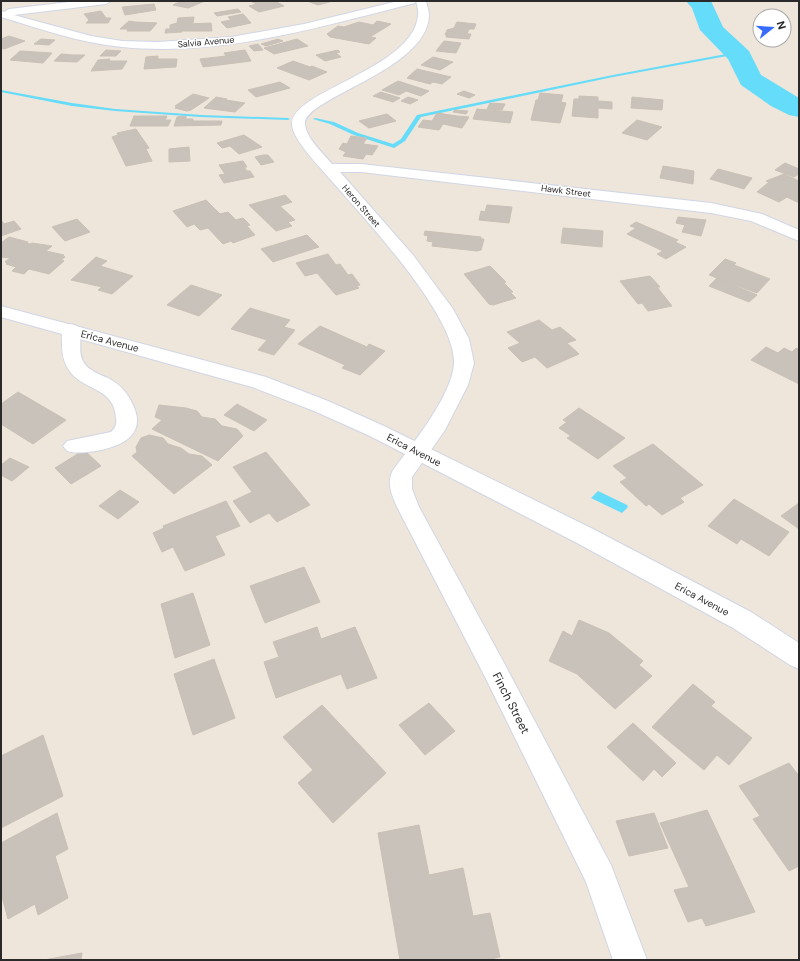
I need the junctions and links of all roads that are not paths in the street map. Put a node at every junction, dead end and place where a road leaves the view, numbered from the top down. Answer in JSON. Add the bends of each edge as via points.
{"nodes":[{"id":1,"x":106,"y":1,"type":"edge"},
{"id":2,"x":411,"y":1,"type":"edge"},
{"id":3,"x":421,"y":1,"type":"edge"},
{"id":4,"x":1,"y":14,"type":"edge"},
{"id":5,"x":328,"y":168,"type":"junction"},
{"id":6,"x":799,"y":236,"type":"edge"},
{"id":7,"x":1,"y":311,"type":"edge"},
{"id":8,"x":71,"y":330,"type":"junction"},
{"id":9,"x":74,"y":446,"type":"dead end"},
{"id":10,"x":418,"y":452,"type":"junction"},
{"id":11,"x":799,"y":657,"type":"edge"},
{"id":12,"x":630,"y":960,"type":"edge"}],
"edges":[{"from":1,"to":4,"type":"street"},
{"from":2,"to":4,"type":"street","name":"Salvia Avenue","via":[[250,37],[185,44],[135,44],[96,40]]},
{"from":3,"to":5,"type":"street","name":"Heron Street","via":[[423,21],[416,34],[397,56],[300,114],[300,133]]},
{"from":5,"to":6,"type":"street","name":"Hawk Street","via":[[361,168],[711,208],[757,216]]},
{"from":5,"to":10,"type":"street","name":"Heron Street","via":[[407,259],[444,309],[460,339],[464,363],[458,385],[438,425]]},
{"from":7,"to":8,"type":"street","name":"Erica Avenue"},
{"from":8,"to":9,"type":"street","via":[[74,363],[81,372],[107,386],[118,397],[126,413],[126,424],[122,434],[112,440]]},
{"from":8,"to":10,"type":"street","name":"Erica Avenue","via":[[259,382],[370,428]]},
{"from":10,"to":11,"type":"street","name":"Erica Avenue","via":[[585,536],[735,616]]},
{"from":10,"to":12,"type":"street","name":"Finch Street","via":[[401,476],[401,489],[408,507],[600,876]]}]}
